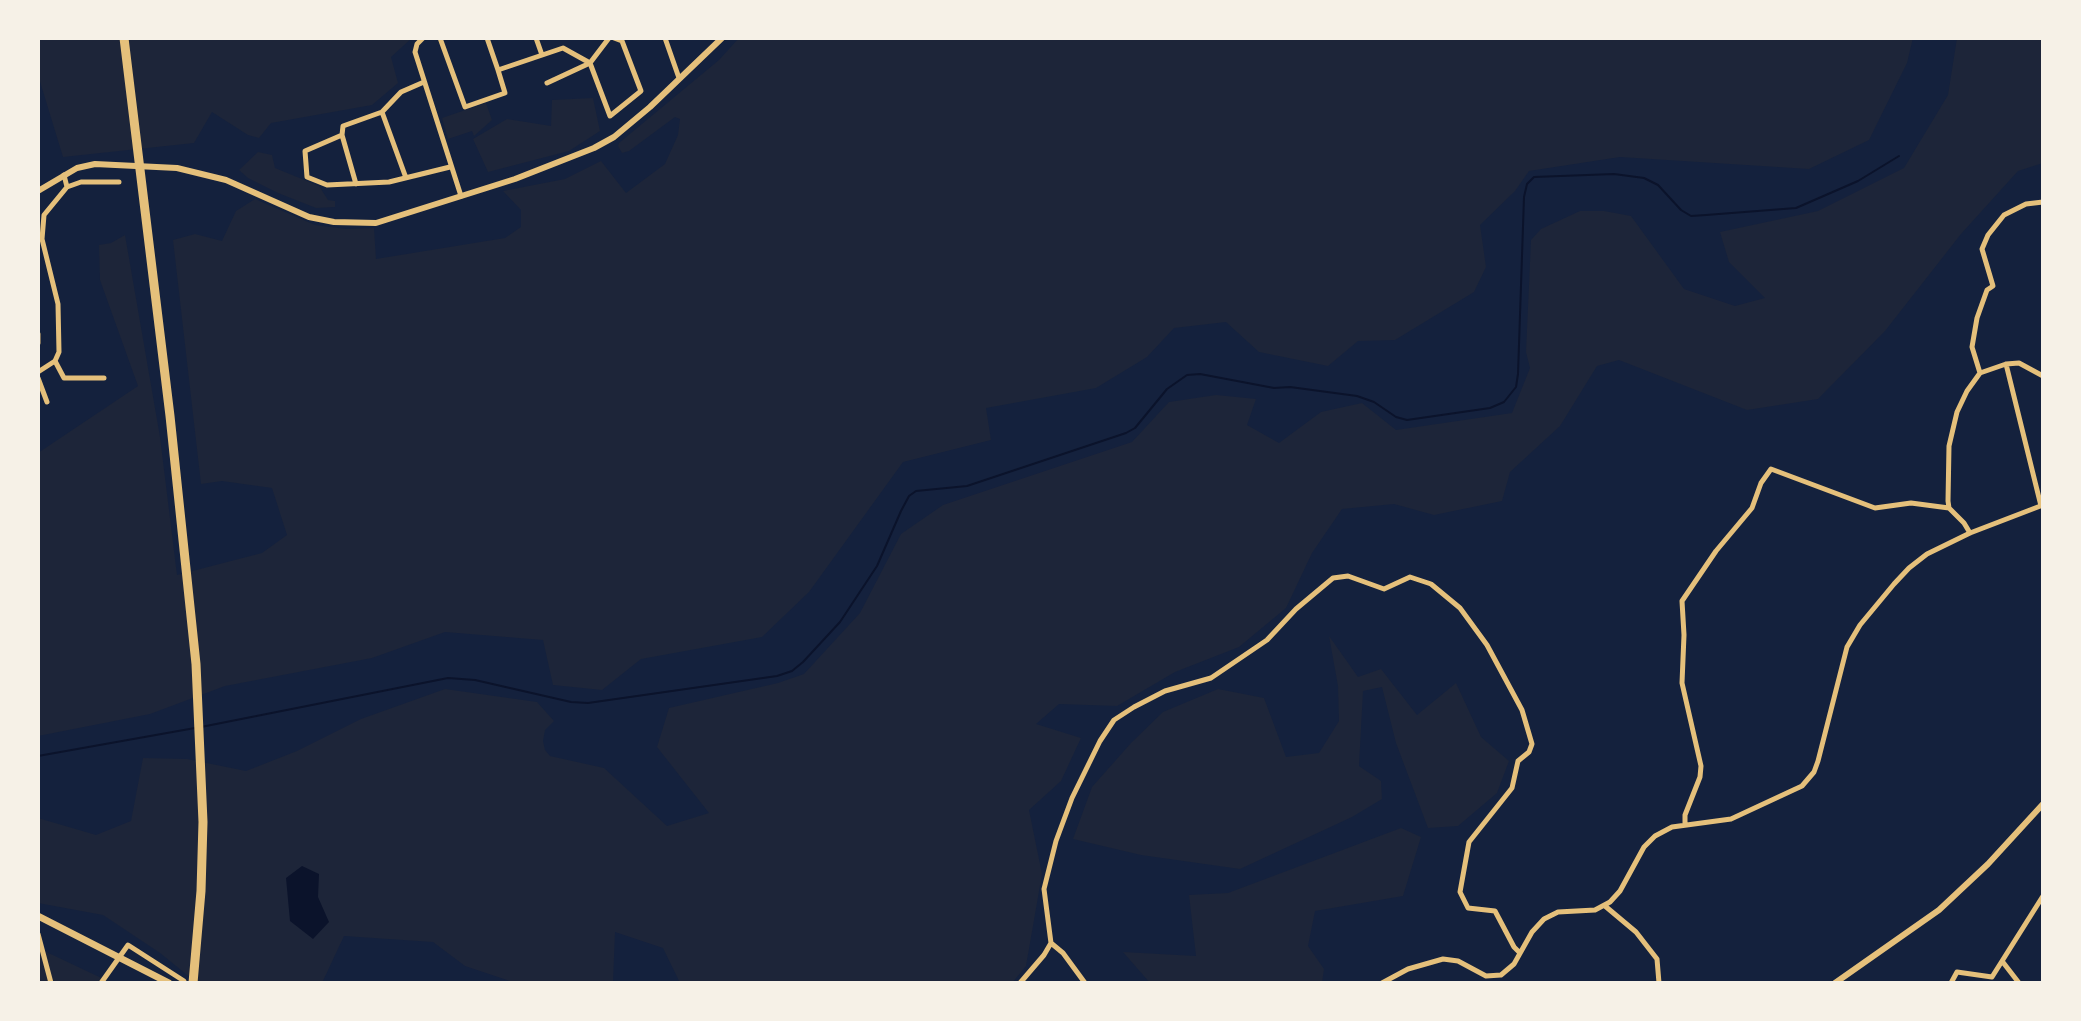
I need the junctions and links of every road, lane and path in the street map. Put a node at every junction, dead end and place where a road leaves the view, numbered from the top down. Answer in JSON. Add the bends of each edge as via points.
{"nodes":[{"id":1,"x":124,"y":38,"type":"edge"},
{"id":2,"x":423,"y":38,"type":"edge"},
{"id":3,"x":440,"y":38,"type":"edge"},
{"id":4,"x":487,"y":38,"type":"edge"},
{"id":5,"x":536,"y":38,"type":"edge"},
{"id":6,"x":612,"y":38,"type":"edge"},
{"id":7,"x":665,"y":38,"type":"edge"},
{"id":8,"x":722,"y":38,"type":"edge"},
{"id":9,"x":542,"y":55,"type":"junction"},
{"id":10,"x":590,"y":63,"type":"junction"},
{"id":11,"x":498,"y":70,"type":"junction"},
{"id":12,"x":679,"y":78,"type":"junction"},
{"id":13,"x":424,"y":82,"type":"junction"},
{"id":14,"x":547,"y":83,"type":"dead end"},
{"id":15,"x":382,"y":112,"type":"junction"},
{"id":16,"x":342,"y":135,"type":"junction"},
{"id":17,"x":450,"y":167,"type":"junction"},
{"id":18,"x":64,"y":175,"type":"junction"},
{"id":19,"x":406,"y":178,"type":"junction"},
{"id":20,"x":119,"y":182,"type":"dead end"},
{"id":21,"x":356,"y":184,"type":"junction"},
{"id":22,"x":67,"y":187,"type":"junction"},
{"id":23,"x":38,"y":189,"type":"edge"},
{"id":24,"x":461,"y":196,"type":"junction"},
{"id":25,"x":2043,"y":202,"type":"edge"},
{"id":26,"x":38,"y":334,"type":"edge"},
{"id":27,"x":38,"y":343,"type":"edge"},
{"id":28,"x":55,"y":361,"type":"junction"},
{"id":29,"x":2006,"y":364,"type":"junction"},
{"id":30,"x":38,"y":372,"type":"edge"},
{"id":31,"x":1980,"y":373,"type":"junction"},
{"id":32,"x":2043,"y":376,"type":"edge"},
{"id":33,"x":38,"y":378,"type":"edge"},
{"id":34,"x":104,"y":378,"type":"dead end"},
{"id":35,"x":47,"y":402,"type":"dead end"},
{"id":36,"x":2042,"y":506,"type":"edge"},
{"id":37,"x":1949,"y":508,"type":"junction"},
{"id":38,"x":1970,"y":533,"type":"junction"},
{"id":39,"x":2043,"y":804,"type":"edge"},
{"id":40,"x":1685,"y":825,"type":"junction"},
{"id":41,"x":2043,"y":896,"type":"edge"},
{"id":42,"x":1605,"y":906,"type":"junction"},
{"id":43,"x":38,"y":916,"type":"edge"},
{"id":44,"x":38,"y":934,"type":"edge"},
{"id":45,"x":1051,"y":943,"type":"junction"},
{"id":46,"x":1520,"y":953,"type":"junction"},
{"id":47,"x":2002,"y":961,"type":"junction"},
{"id":48,"x":157,"y":980,"type":"edge"},
{"id":49,"x":1993,"y":980,"type":"edge"},
{"id":50,"x":51,"y":983,"type":"edge"},
{"id":51,"x":101,"y":983,"type":"edge"},
{"id":52,"x":169,"y":983,"type":"edge"},
{"id":53,"x":184,"y":983,"type":"edge"},
{"id":54,"x":193,"y":983,"type":"edge"},
{"id":55,"x":1020,"y":983,"type":"edge"},
{"id":56,"x":1085,"y":983,"type":"edge"},
{"id":57,"x":1382,"y":983,"type":"edge"},
{"id":58,"x":1659,"y":983,"type":"edge"},
{"id":59,"x":1835,"y":983,"type":"edge"},
{"id":60,"x":1951,"y":983,"type":"edge"},
{"id":61,"x":2019,"y":983,"type":"edge"}],
"edges":[{"from":1,"to":54,"type":"highway","via":[[188,580],[200,727],[203,822]]},
{"from":2,"to":13,"type":"street","via":[[415,52]]},
{"from":3,"to":11,"type":"street","via":[[465,107],[505,93]]},
{"from":4,"to":11,"type":"street"},
{"from":5,"to":9,"type":"street"},
{"from":6,"to":10,"type":"street"},
{"from":6,"to":10,"type":"street","via":[[622,41],[641,91],[610,116]]},
{"from":7,"to":12,"type":"street"},
{"from":8,"to":12,"type":"street"},
{"from":9,"to":10,"type":"street","via":[[563,48]]},
{"from":9,"to":11,"type":"street"},
{"from":10,"to":14,"type":"street"},
{"from":12,"to":24,"type":"street","via":[[614,137],[594,148]]},
{"from":13,"to":15,"type":"street","via":[[401,92]]},
{"from":13,"to":17,"type":"street"},
{"from":15,"to":16,"type":"street","via":[[343,126]]},
{"from":15,"to":19,"type":"street"},
{"from":16,"to":21,"type":"street"},
{"from":16,"to":21,"type":"street","via":[[305,151],[307,177],[327,185]]},
{"from":17,"to":19,"type":"street"},
{"from":17,"to":24,"type":"street"},
{"from":18,"to":22,"type":"street"},
{"from":18,"to":23,"type":"street"},
{"from":18,"to":24,"type":"street","via":[[95,164],[177,168],[226,180],[309,217],[334,222],[376,223]]},
{"from":19,"to":21,"type":"street"},
{"from":20,"to":22,"type":"street"},
{"from":22,"to":28,"type":"street","via":[[44,215],[42,239],[59,318]]},
{"from":25,"to":31,"type":"street","via":[[2004,215],[1982,249],[1993,286],[1977,318],[1972,347]]},
{"from":26,"to":27,"type":"street"},
{"from":28,"to":30,"type":"street"},
{"from":28,"to":34,"type":"street","via":[[64,378]]},
{"from":29,"to":31,"type":"street"},
{"from":29,"to":32,"type":"street","via":[[2019,363]]},
{"from":29,"to":36,"type":"street"},
{"from":31,"to":37,"type":"street","via":[[1957,412],[1951,438]]},
{"from":33,"to":35,"type":"street"},
{"from":36,"to":38,"type":"street"},
{"from":37,"to":38,"type":"street"},
{"from":37,"to":40,"type":"street","via":[[1911,503],[1875,508],[1771,469],[1752,508],[1682,601],[1682,683],[1701,766]]},
{"from":38,"to":40,"type":"street","via":[[1909,568],[1852,636],[1818,761],[1808,780],[1731,819]]},
{"from":39,"to":59,"type":"street","via":[[1939,910]]},
{"from":40,"to":42,"type":"street","via":[[1649,842]]},
{"from":41,"to":47,"type":"street"},
{"from":42,"to":46,"type":"street","via":[[1550,915]]},
{"from":42,"to":58,"type":"street","via":[[1657,959]]},
{"from":43,"to":48,"type":"main road"},
{"from":44,"to":50,"type":"street"},
{"from":45,"to":46,"type":"street","via":[[1044,889],[1056,841],[1090,757],[1114,720],[1165,691],[1211,678],[1267,640],[1333,578],[1348,576],[1384,589],[1410,577],[1431,584],[1460,608],[1522,710],[1532,744],[1518,761],[1512,788],[1469,842],[1460,892],[1468,908],[1495,911]]},
{"from":45,"to":55,"type":"street"},
{"from":45,"to":56,"type":"street"},
{"from":46,"to":57,"type":"street","via":[[1507,971],[1493,977],[1443,959]]},
{"from":47,"to":49,"type":"street"},
{"from":47,"to":61,"type":"street"},
{"from":48,"to":52,"type":"main road"},
{"from":49,"to":60,"type":"street","via":[[1957,972]]},
{"from":51,"to":53,"type":"street","via":[[128,945]]}]}
